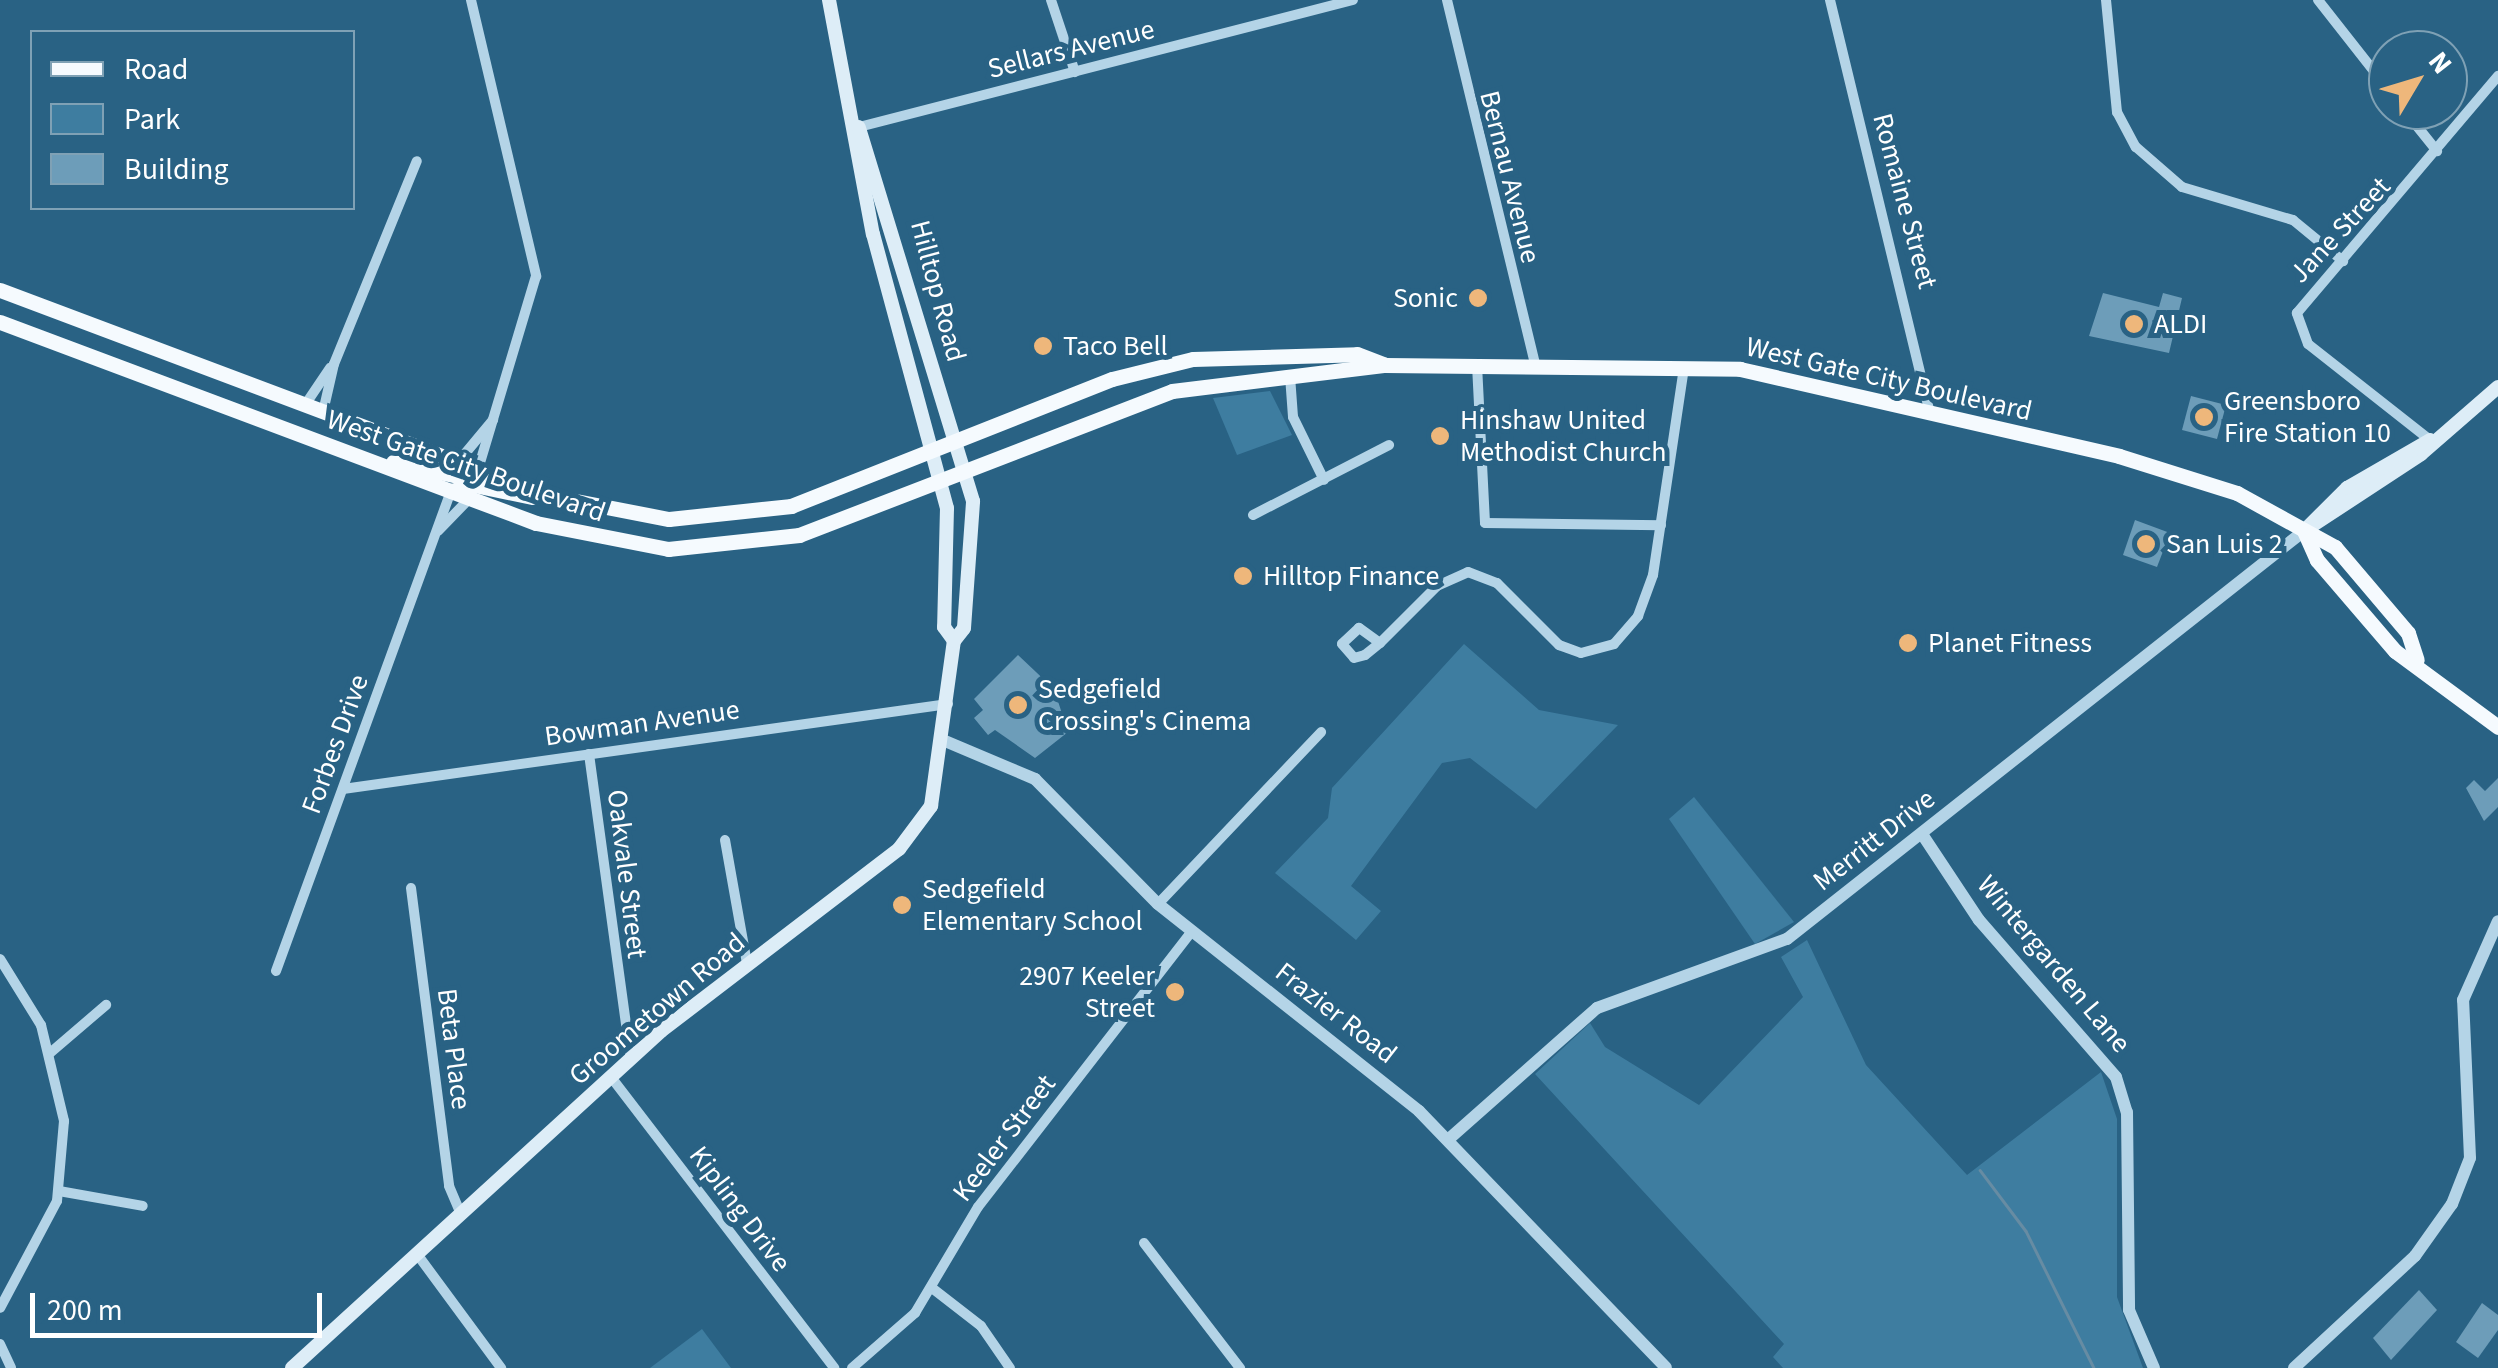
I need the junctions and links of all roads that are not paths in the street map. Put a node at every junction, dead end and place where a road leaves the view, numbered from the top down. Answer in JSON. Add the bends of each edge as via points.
{"nodes":[{"id":1,"x":471,"y":0,"type":"edge"},
{"id":2,"x":829,"y":0,"type":"edge"},
{"id":3,"x":1051,"y":0,"type":"edge"},
{"id":4,"x":1352,"y":0,"type":"edge"},
{"id":5,"x":1447,"y":0,"type":"edge"},
{"id":6,"x":1830,"y":0,"type":"edge"},
{"id":7,"x":2106,"y":0,"type":"edge"},
{"id":8,"x":2318,"y":0,"type":"edge"},
{"id":9,"x":2368,"y":64,"type":"edge"},
{"id":10,"x":1075,"y":72,"type":"junction"},
{"id":11,"x":2498,"y":76,"type":"edge"},
{"id":12,"x":859,"y":126,"type":"junction"},
{"id":13,"x":2420,"y":130,"type":"edge"},
{"id":14,"x":2437,"y":152,"type":"junction"},
{"id":15,"x":417,"y":161,"type":"dead end"},
{"id":16,"x":2343,"y":261,"type":"junction"},
{"id":17,"x":0,"y":290,"type":"edge"},
{"id":18,"x":0,"y":322,"type":"edge"},
{"id":19,"x":334,"y":364,"type":"junction"},
{"id":20,"x":1385,"y":364,"type":"junction"},
{"id":21,"x":1477,"y":365,"type":"junction"},
{"id":22,"x":1535,"y":365,"type":"junction"},
{"id":23,"x":1684,"y":366,"type":"junction"},
{"id":24,"x":1290,"y":376,"type":"junction"},
{"id":25,"x":2498,"y":388,"type":"edge"},
{"id":26,"x":305,"y":404,"type":"junction"},
{"id":27,"x":323,"y":412,"type":"junction"},
{"id":28,"x":496,"y":414,"type":"junction"},
{"id":29,"x":1930,"y":414,"type":"junction"},
{"id":30,"x":2430,"y":440,"type":"junction"},
{"id":31,"x":955,"y":443,"type":"junction"},
{"id":32,"x":1390,"y":445,"type":"dead end"},
{"id":33,"x":933,"y":452,"type":"junction"},
{"id":34,"x":359,"y":457,"type":"junction"},
{"id":35,"x":458,"y":462,"type":"junction"},
{"id":36,"x":478,"y":469,"type":"junction"},
{"id":37,"x":965,"y":471,"type":"junction"},
{"id":38,"x":1324,"y":480,"type":"junction"},
{"id":39,"x":942,"y":481,"type":"junction"},
{"id":40,"x":451,"y":491,"type":"junction"},
{"id":41,"x":470,"y":498,"type":"junction"},
{"id":42,"x":570,"y":502,"type":"junction"},
{"id":43,"x":1252,"y":515,"type":"dead end"},
{"id":44,"x":1660,"y":525,"type":"junction"},
{"id":45,"x":2304,"y":531,"type":"junction"},
{"id":46,"x":438,"y":532,"type":"junction"},
{"id":47,"x":954,"y":641,"type":"junction"},
{"id":48,"x":1380,"y":643,"type":"dead end"},
{"id":49,"x":948,"y":704,"type":"junction"},
{"id":50,"x":2498,"y":726,"type":"edge"},
{"id":51,"x":1320,"y":732,"type":"dead end"},
{"id":52,"x":945,"y":741,"type":"junction"},
{"id":53,"x":589,"y":754,"type":"junction"},
{"id":54,"x":342,"y":789,"type":"junction"},
{"id":55,"x":1922,"y":834,"type":"junction"},
{"id":56,"x":724,"y":840,"type":"dead end"},
{"id":57,"x":411,"y":888,"type":"dead end"},
{"id":58,"x":1158,"y":904,"type":"junction"},
{"id":59,"x":2498,"y":921,"type":"edge"},
{"id":60,"x":1191,"y":932,"type":"junction"},
{"id":61,"x":0,"y":959,"type":"edge"},
{"id":62,"x":747,"y":964,"type":"junction"},
{"id":63,"x":276,"y":972,"type":"dead end"},
{"id":64,"x":106,"y":1006,"type":"dead end"},
{"id":65,"x":50,"y":1053,"type":"junction"},
{"id":66,"x":630,"y":1058,"type":"junction"},
{"id":67,"x":611,"y":1076,"type":"junction"},
{"id":68,"x":1450,"y":1138,"type":"junction"},
{"id":69,"x":59,"y":1190,"type":"junction"},
{"id":70,"x":143,"y":1206,"type":"dead end"},
{"id":71,"x":460,"y":1214,"type":"junction"},
{"id":72,"x":1144,"y":1244,"type":"dead end"},
{"id":73,"x":416,"y":1254,"type":"junction"},
{"id":74,"x":932,"y":1288,"type":"junction"},
{"id":75,"x":0,"y":1308,"type":"edge"},
{"id":76,"x":0,"y":1344,"type":"edge"},
{"id":77,"x":11,"y":1368,"type":"edge"},
{"id":78,"x":292,"y":1368,"type":"edge"},
{"id":79,"x":501,"y":1368,"type":"edge"},
{"id":80,"x":834,"y":1368,"type":"edge"},
{"id":81,"x":852,"y":1368,"type":"edge"},
{"id":82,"x":1010,"y":1368,"type":"edge"},
{"id":83,"x":1240,"y":1368,"type":"edge"},
{"id":84,"x":1666,"y":1368,"type":"edge"},
{"id":85,"x":2154,"y":1368,"type":"edge"},
{"id":86,"x":2294,"y":1368,"type":"edge"}],
"edges":[{"from":1,"to":28,"type":"street","via":[[535,261]]},
{"from":2,"to":12,"type":"main road","name":"Hilltop Road"},
{"from":3,"to":10,"type":"street"},
{"from":4,"to":10,"type":"street","name":"Sellars Avenue"},
{"from":5,"to":22,"type":"street","name":"Bernau Avenue"},
{"from":6,"to":29,"type":"street","name":"Romaine Street"},
{"from":7,"to":16,"type":"street","via":[[2118,112],[2136,147],[2182,186],[2294,220]]},
{"from":8,"to":9,"type":"street"},
{"from":10,"to":12,"type":"street","name":"Sellars Avenue"},
{"from":11,"to":14,"type":"street","name":"Jane Street"},
{"from":12,"to":31,"type":"main road","name":"Hilltop Road"},
{"from":12,"to":33,"type":"main road","name":"Hilltop Road","via":[[873,234]]},
{"from":13,"to":14,"type":"street"},
{"from":14,"to":16,"type":"street","name":"Jane Street"},
{"from":15,"to":19,"type":"street"},
{"from":16,"to":30,"type":"street","name":"Jane Street","via":[[2305,299],[2299,330]]},
{"from":17,"to":26,"type":"main road","name":"West Gate City Boulevard"},
{"from":18,"to":34,"type":"main road","name":"West Gate City Boulevard"},
{"from":19,"to":26,"type":"street"},
{"from":19,"to":27,"type":"street"},
{"from":20,"to":21,"type":"main road","name":"West Gate City Boulevard"},
{"from":20,"to":24,"type":"main road","name":"West Gate City Boulevard"},
{"from":20,"to":31,"type":"main road","name":"West Gate City Boulevard","via":[[1358,354],[1193,359],[1112,379]]},
{"from":21,"to":22,"type":"main road","name":"West Gate City Boulevard"},
{"from":21,"to":44,"type":"street","via":[[1481,514],[1496,528]]},
{"from":22,"to":23,"type":"main road","name":"West Gate City Boulevard"},
{"from":23,"to":29,"type":"main road","name":"West Gate City Boulevard","via":[[1800,380]]},
{"from":23,"to":44,"type":"street"},
{"from":24,"to":37,"type":"main road","name":"West Gate City Boulevard","via":[[1148,398]]},
{"from":24,"to":38,"type":"street","via":[[1293,418]]},
{"from":25,"to":30,"type":"main road","name":"Merritt Drive"},
{"from":26,"to":27,"type":"main road","name":"West Gate City Boulevard"},
{"from":27,"to":35,"type":"main road","name":"West Gate City Boulevard"},
{"from":28,"to":35,"type":"street"},
{"from":28,"to":36,"type":"street"},
{"from":29,"to":45,"type":"main road","name":"West Gate City Boulevard","via":[[2190,477]]},
{"from":30,"to":45,"type":"main road","name":"Merritt Drive"},
{"from":31,"to":33,"type":"main road","name":"West Gate City Boulevard"},
{"from":31,"to":37,"type":"main road","name":"Hilltop Road"},
{"from":32,"to":38,"type":"street"},
{"from":33,"to":39,"type":"main road","name":"Groometown Road"},
{"from":33,"to":42,"type":"main road","name":"West Gate City Boulevard","via":[[815,498],[733,516],[644,517]]},
{"from":34,"to":36,"type":"main road","via":[[452,475]]},
{"from":34,"to":40,"type":"main road","name":"West Gate City Boulevard"},
{"from":35,"to":36,"type":"main road","name":"West Gate City Boulevard"},
{"from":36,"to":42,"type":"main road","name":"West Gate City Boulevard"},
{"from":37,"to":39,"type":"main road","name":"West Gate City Boulevard"},
{"from":37,"to":47,"type":"main road","name":"Groometown Road","via":[[974,521],[964,628]]},
{"from":38,"to":43,"type":"street"},
{"from":39,"to":41,"type":"main road","name":"West Gate City Boulevard","via":[[799,535],[694,549],[590,538]]},
{"from":39,"to":47,"type":"main road","name":"Groometown Road","via":[[944,626]]},
{"from":40,"to":41,"type":"main road","name":"West Gate City Boulevard"},
{"from":40,"to":42,"type":"main road","via":[[474,485]]},
{"from":40,"to":46,"type":"street","name":"Forbes Drive"},
{"from":41,"to":46,"type":"street","name":"Forbes Drive"},
{"from":44,"to":48,"type":"street","via":[[1638,616],[1614,644],[1581,652],[1558,645],[1497,583],[1468,572],[1438,586]]},
{"from":45,"to":50,"type":"main road","via":[[2317,560],[2395,651],[2417,660]]},
{"from":45,"to":55,"type":"street","name":"Merritt Drive"},
{"from":46,"to":54,"type":"street","name":"Forbes Drive"},
{"from":47,"to":49,"type":"main road","name":"Groometown Road"},
{"from":49,"to":52,"type":"main road","name":"Groometown Road"},
{"from":49,"to":53,"type":"street","name":"Bowman Avenue"},
{"from":51,"to":58,"type":"street"},
{"from":52,"to":58,"type":"street","name":"Frazier Road","via":[[1035,779]]},
{"from":52,"to":62,"type":"main road","name":"Groometown Road","via":[[937,792],[908,840]]},
{"from":53,"to":54,"type":"street","name":"Bowman Avenue"},
{"from":53,"to":66,"type":"street","name":"Oakvale Street"},
{"from":54,"to":63,"type":"street","name":"Forbes Drive"},
{"from":55,"to":68,"type":"street","name":"Merritt Drive","via":[[1764,952],[1586,1015]]},
{"from":55,"to":85,"type":"street","name":"Wintergarden Lane","via":[[1979,920],[2116,1078],[2126,1112],[2128,1310]]},
{"from":56,"to":62,"type":"street"},
{"from":57,"to":71,"type":"street","name":"Beta Place","via":[[449,1186]]},
{"from":58,"to":60,"type":"street","name":"Frazier Road"},
{"from":59,"to":86,"type":"street","via":[[2463,1000],[2470,1158],[2452,1204],[2416,1256]]},
{"from":60,"to":68,"type":"street","name":"Frazier Road"},
{"from":60,"to":74,"type":"street","name":"Keeler Street","via":[[978,1207]]},
{"from":61,"to":65,"type":"street"},
{"from":62,"to":66,"type":"main road","name":"Groometown Road"},
{"from":64,"to":65,"type":"street"},
{"from":65,"to":69,"type":"street","via":[[64,1121]]},
{"from":66,"to":67,"type":"main road","name":"Groometown Road"},
{"from":67,"to":71,"type":"main road","name":"Groometown Road"},
{"from":67,"to":80,"type":"street","name":"Kipling Drive"},
{"from":68,"to":84,"type":"street","name":"Frazier Road"},
{"from":69,"to":70,"type":"street"},
{"from":69,"to":75,"type":"street","via":[[38,1252]]},
{"from":71,"to":73,"type":"main road","name":"Groometown Road"},
{"from":72,"to":83,"type":"street"},
{"from":73,"to":78,"type":"main road","name":"Groometown Road"},
{"from":73,"to":79,"type":"street"},
{"from":74,"to":81,"type":"street","name":"Keeler Street","via":[[896,1335]]},
{"from":74,"to":82,"type":"street","via":[[982,1326]]},
{"from":76,"to":77,"type":"street"}]}
